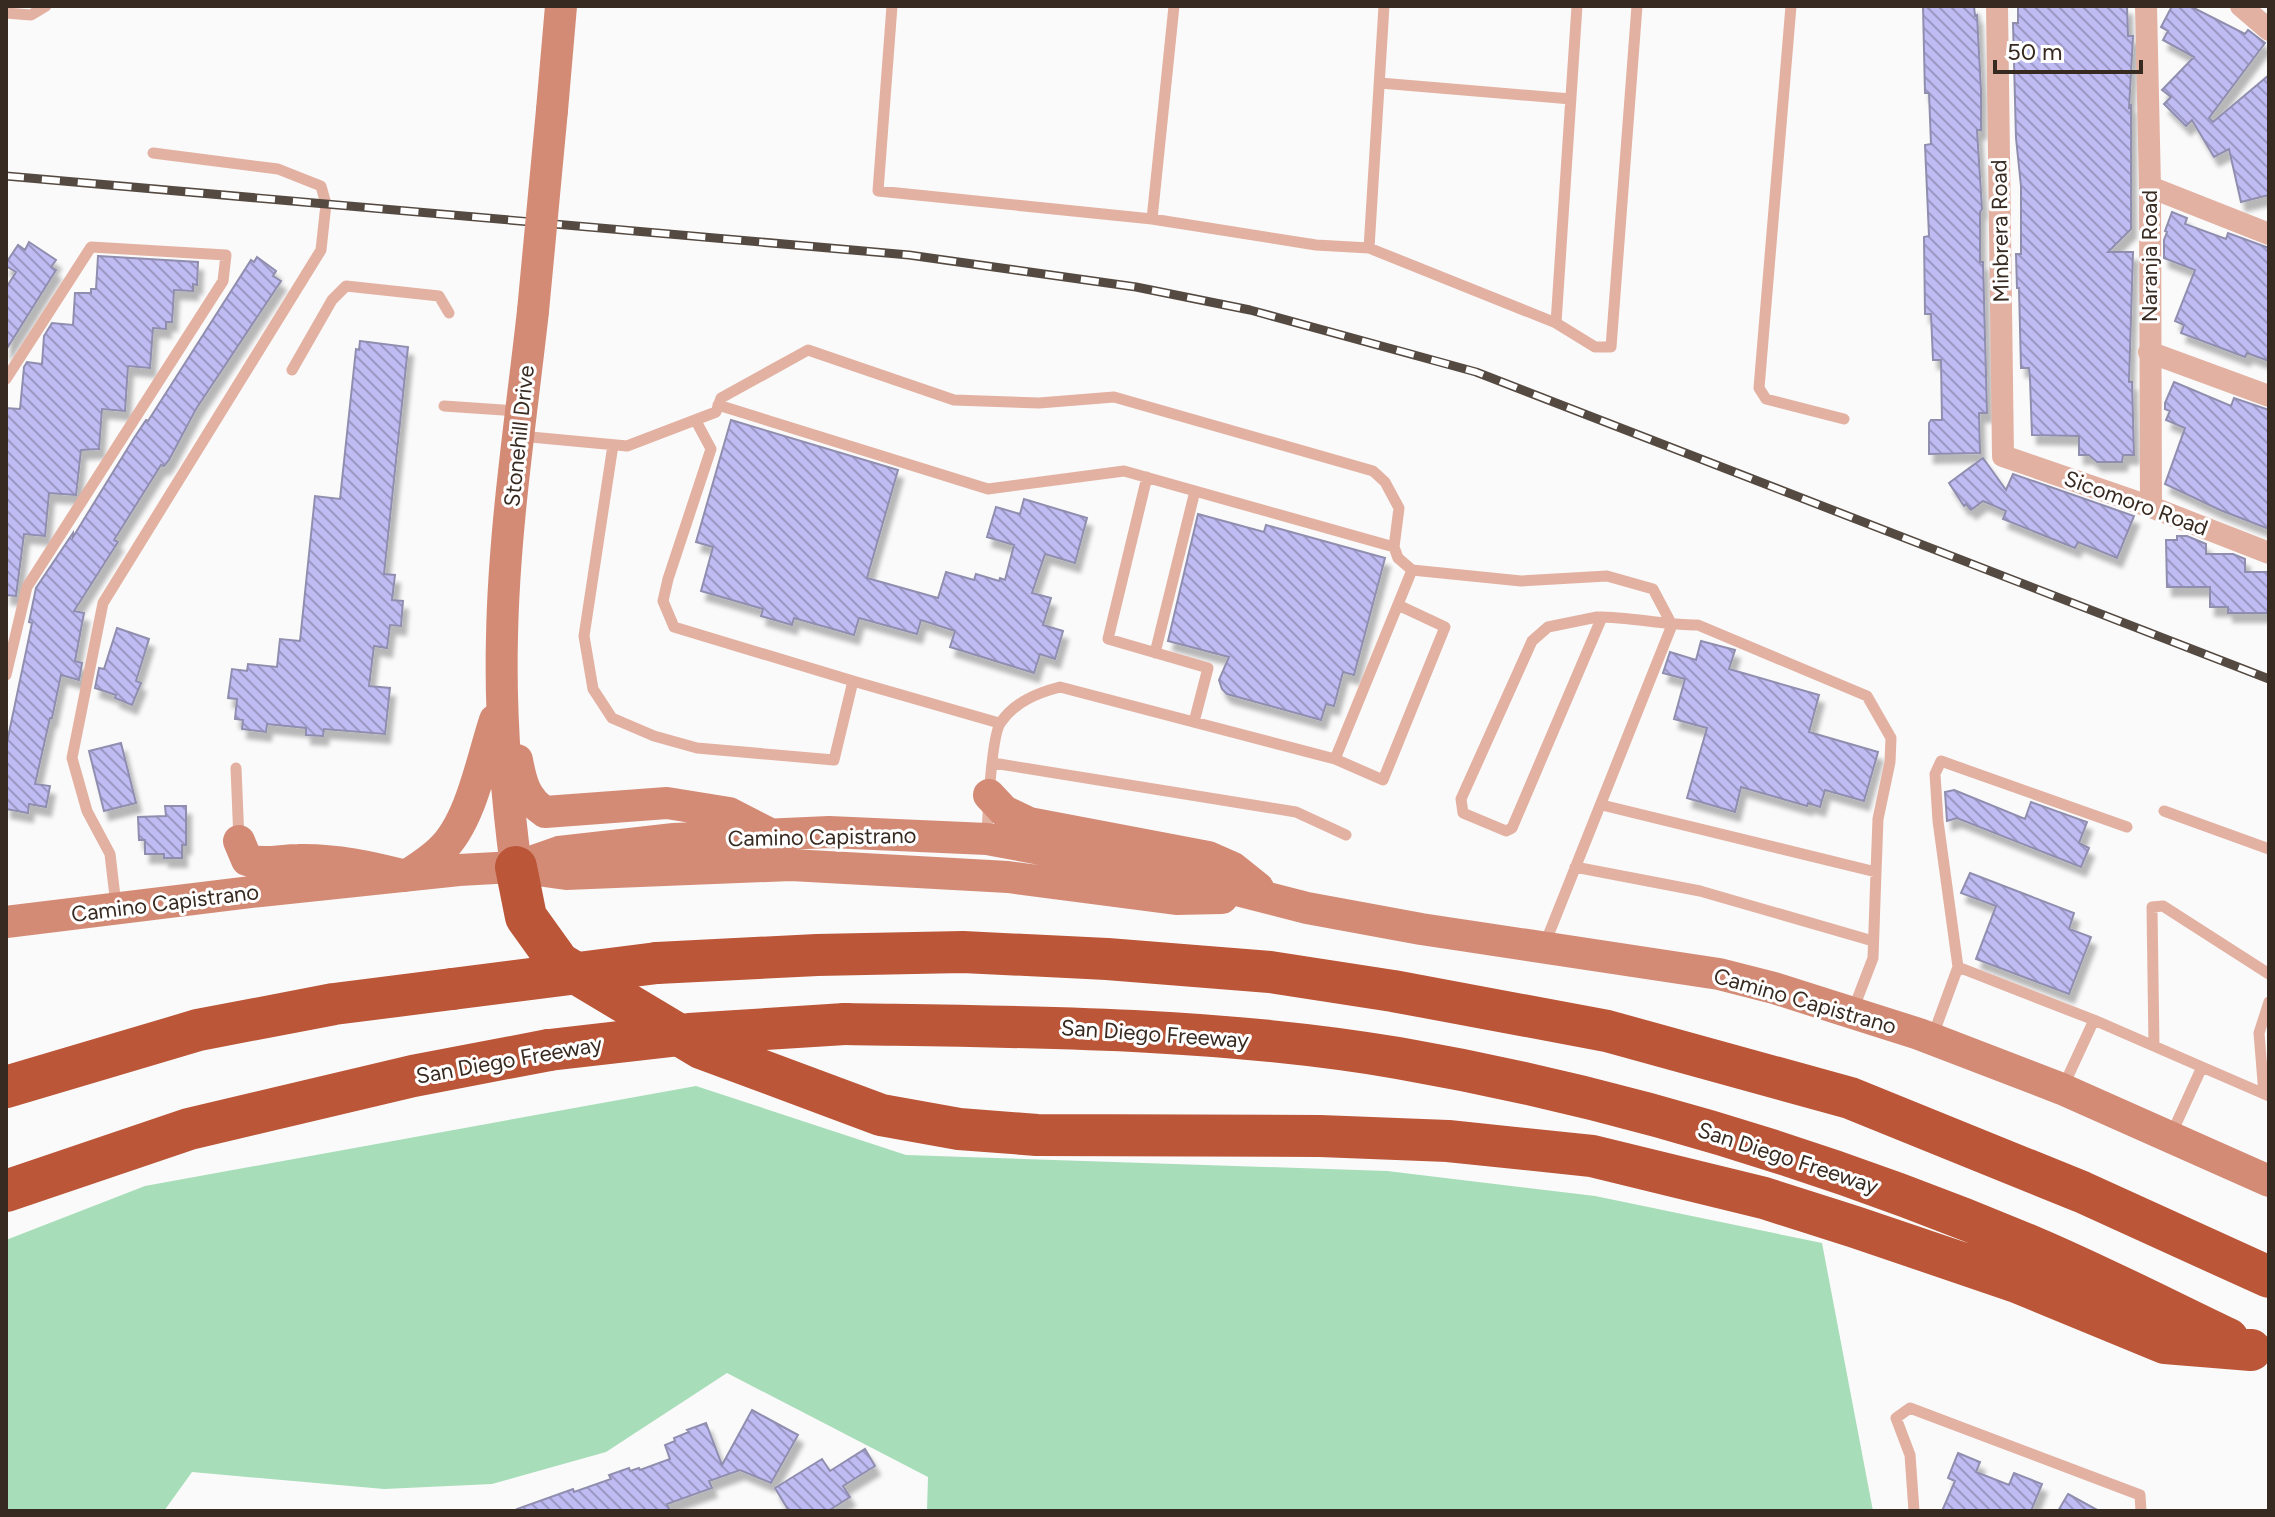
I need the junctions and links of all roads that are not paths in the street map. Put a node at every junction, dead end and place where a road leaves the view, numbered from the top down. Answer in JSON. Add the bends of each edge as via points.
{"nodes":[{"id":1,"x":46,"y":6,"type":"edge"},
{"id":2,"x":561,"y":6,"type":"edge"},
{"id":3,"x":892,"y":6,"type":"edge"},
{"id":4,"x":1174,"y":6,"type":"edge"},
{"id":5,"x":1384,"y":6,"type":"edge"},
{"id":6,"x":1577,"y":6,"type":"edge"},
{"id":7,"x":1637,"y":6,"type":"edge"},
{"id":8,"x":1791,"y":6,"type":"edge"},
{"id":9,"x":1997,"y":6,"type":"edge"},
{"id":10,"x":2146,"y":6,"type":"edge"},
{"id":11,"x":2241,"y":6,"type":"edge"},
{"id":12,"x":6,"y":13,"type":"edge"},
{"id":13,"x":2269,"y":30,"type":"edge"},
{"id":14,"x":1380,"y":83,"type":"junction"},
{"id":15,"x":1571,"y":99,"type":"junction"},
{"id":16,"x":153,"y":153,"type":"dead end"},
{"id":17,"x":2150,"y":187,"type":"junction"},
{"id":18,"x":1152,"y":219,"type":"junction"},
{"id":19,"x":2269,"y":234,"type":"edge"},
{"id":20,"x":1369,"y":248,"type":"junction"},
{"id":21,"x":449,"y":313,"type":"dead end"},
{"id":22,"x":1556,"y":323,"type":"junction"},
{"id":23,"x":2149,"y":352,"type":"junction"},
{"id":24,"x":292,"y":370,"type":"dead end"},
{"id":25,"x":6,"y":379,"type":"edge"},
{"id":26,"x":2269,"y":396,"type":"edge"},
{"id":27,"x":718,"y":405,"type":"junction"},
{"id":28,"x":444,"y":406,"type":"dead end"},
{"id":29,"x":1844,"y":419,"type":"dead end"},
{"id":30,"x":696,"y":421,"type":"junction"},
{"id":31,"x":520,"y":423,"type":"junction"},
{"id":32,"x":613,"y":445,"type":"junction"},
{"id":33,"x":2003,"y":456,"type":"joint"},
{"id":34,"x":1147,"y":477,"type":"junction"},
{"id":35,"x":1195,"y":491,"type":"junction"},
{"id":36,"x":2151,"y":507,"type":"junction"},
{"id":37,"x":1394,"y":547,"type":"junction"},
{"id":38,"x":2269,"y":553,"type":"edge"},
{"id":39,"x":1412,"y":570,"type":"junction"},
{"id":40,"x":1398,"y":605,"type":"junction"},
{"id":41,"x":1602,"y":617,"type":"junction"},
{"id":42,"x":1672,"y":625,"type":"junction"},
{"id":43,"x":1155,"y":653,"type":"junction"},
{"id":44,"x":6,"y":675,"type":"edge"},
{"id":45,"x":853,"y":681,"type":"junction"},
{"id":46,"x":503,"y":694,"type":"junction"},
{"id":47,"x":1194,"y":722,"type":"junction"},
{"id":48,"x":999,"y":723,"type":"junction"},
{"id":49,"x":1335,"y":759,"type":"junction"},
{"id":50,"x":993,"y":763,"type":"junction"},
{"id":51,"x":236,"y":768,"type":"dead end"},
{"id":52,"x":989,"y":795,"type":"junction"},
{"id":53,"x":1602,"y":805,"type":"junction"},
{"id":54,"x":2164,"y":811,"type":"dead end"},
{"id":55,"x":2127,"y":827,"type":"dead end"},
{"id":56,"x":1346,"y":835,"type":"dead end"},
{"id":57,"x":774,"y":836,"type":"junction"},
{"id":58,"x":987,"y":839,"type":"junction"},
{"id":59,"x":239,"y":841,"type":"junction"},
{"id":60,"x":2269,"y":849,"type":"edge"},
{"id":61,"x":791,"y":865,"type":"junction"},
{"id":62,"x":516,"y":867,"type":"junction"},
{"id":63,"x":1575,"y":867,"type":"junction"},
{"id":64,"x":1876,"y":872,"type":"junction"},
{"id":65,"x":406,"y":876,"type":"junction"},
{"id":66,"x":1269,"y":898,"type":"junction"},
{"id":67,"x":195,"y":899,"type":"junction"},
{"id":68,"x":1211,"y":899,"type":"junction"},
{"id":69,"x":116,"y":910,"type":"junction"},
{"id":70,"x":6,"y":922,"type":"edge"},
{"id":71,"x":1873,"y":941,"type":"junction"},
{"id":72,"x":1543,"y":947,"type":"junction"},
{"id":73,"x":1958,"y":967,"type":"junction"},
{"id":74,"x":2269,"y":974,"type":"edge"},
{"id":75,"x":2269,"y":1002,"type":"edge"},
{"id":76,"x":1853,"y":1011,"type":"junction"},
{"id":77,"x":2094,"y":1020,"type":"junction"},
{"id":78,"x":1932,"y":1039,"type":"junction"},
{"id":79,"x":2154,"y":1046,"type":"junction"},
{"id":80,"x":2202,"y":1067,"type":"junction"},
{"id":81,"x":6,"y":1087,"type":"edge"},
{"id":82,"x":2062,"y":1089,"type":"junction"},
{"id":83,"x":2266,"y":1095,"type":"edge"},
{"id":84,"x":2170,"y":1138,"type":"junction"},
{"id":85,"x":2269,"y":1181,"type":"edge"},
{"id":86,"x":6,"y":1191,"type":"edge"},
{"id":87,"x":2269,"y":1277,"type":"edge"},
{"id":88,"x":2260,"y":1354,"type":"edge"},
{"id":89,"x":1914,"y":1511,"type":"edge"},
{"id":90,"x":2141,"y":1511,"type":"edge"}],
"edges":[{"from":1,"to":12,"type":"lane","via":[[31,15]]},
{"from":2,"to":31,"type":"main road","name":"Stonehill Drive","bridge":true},
{"from":3,"to":18,"type":"lane","via":[[878,191]]},
{"from":4,"to":18,"type":"lane"},
{"from":5,"to":14,"type":"lane"},
{"from":6,"to":15,"type":"lane"},
{"from":7,"to":22,"type":"lane","via":[[1611,347],[1595,347]]},
{"from":8,"to":29,"type":"lane","via":[[1759,388],[1766,399]]},
{"from":9,"to":33,"type":"street","name":"Minbrera Road"},
{"from":10,"to":17,"type":"street","name":"Naranja Road"},
{"from":11,"to":13,"type":"street"},
{"from":14,"to":15,"type":"lane"},
{"from":14,"to":20,"type":"lane"},
{"from":15,"to":22,"type":"lane"},
{"from":16,"to":69,"type":"lane","via":[[278,169],[321,186],[326,204],[321,250],[103,603],[72,758],[87,811],[110,854]]},
{"from":17,"to":19,"type":"street"},
{"from":17,"to":23,"type":"street","name":"Naranja Road"},
{"from":18,"to":20,"type":"lane","via":[[1316,245]]},
{"from":20,"to":22,"type":"lane"},
{"from":21,"to":24,"type":"lane","via":[[439,296],[346,286],[332,300]]},
{"from":23,"to":26,"type":"street"},
{"from":23,"to":36,"type":"street","name":"Naranja Road"},
{"from":25,"to":44,"type":"lane","via":[[91,247],[226,255],[223,281],[27,587]]},
{"from":27,"to":30,"type":"lane","via":[[716,412]]},
{"from":27,"to":34,"type":"lane","via":[[988,489],[1124,471]]},
{"from":27,"to":37,"type":"lane","via":[[721,398],[808,350],[954,400],[1039,403],[1114,397],[1373,471],[1399,508]]},
{"from":28,"to":31,"type":"lane"},
{"from":30,"to":32,"type":"lane","via":[[627,446]]},
{"from":30,"to":45,"type":"lane","via":[[711,449],[663,601],[674,627]]},
{"from":31,"to":32,"type":"lane"},
{"from":31,"to":46,"type":"main road","name":"Stonehill Drive","via":[[502,637]]},
{"from":32,"to":45,"type":"lane","via":[[584,636],[593,689],[612,718],[697,748],[834,760]]},
{"from":33,"to":36,"type":"street","name":"Sicomoro Road"},
{"from":34,"to":35,"type":"lane"},
{"from":34,"to":43,"type":"lane","via":[[1108,639]]},
{"from":35,"to":37,"type":"lane"},
{"from":35,"to":43,"type":"lane"},
{"from":36,"to":38,"type":"street","name":"Sicomoro Road"},
{"from":37,"to":39,"type":"lane"},
{"from":39,"to":40,"type":"lane"},
{"from":39,"to":42,"type":"lane","via":[[1521,581],[1607,576],[1653,589]]},
{"from":40,"to":49,"type":"lane"},
{"from":40,"to":49,"type":"lane","via":[[1445,627],[1383,780]]},
{"from":41,"to":41,"type":"lane","via":[[1512,828],[1506,831],[1463,813],[1461,799],[1532,641],[1548,627]]},
{"from":41,"to":42,"type":"lane"},
{"from":42,"to":53,"type":"lane"},
{"from":42,"to":64,"type":"lane","via":[[1698,625],[1867,696],[1891,738]]},
{"from":43,"to":47,"type":"lane","via":[[1208,668]]},
{"from":45,"to":48,"type":"lane"},
{"from":46,"to":57,"type":"main road","via":[[521,783],[531,803],[545,812],[667,803],[729,813]]},
{"from":46,"to":62,"type":"main road","name":"Stonehill Drive","via":[[504,780]]},
{"from":46,"to":65,"type":"main road","via":[[472,800],[460,823],[442,850]]},
{"from":47,"to":48,"type":"lane","via":[[1060,687],[1031,695]]},
{"from":47,"to":49,"type":"lane"},
{"from":48,"to":50,"type":"lane"},
{"from":50,"to":52,"type":"lane"},
{"from":50,"to":56,"type":"lane","via":[[1296,812]]},
{"from":51,"to":59,"type":"lane"},
{"from":52,"to":58,"type":"lane"},
{"from":52,"to":66,"type":"main road","via":[[1004,811],[1029,823],[1208,857],[1233,868]]},
{"from":53,"to":63,"type":"lane"},
{"from":53,"to":64,"type":"lane"},
{"from":54,"to":60,"type":"lane"},
{"from":55,"to":73,"type":"lane","via":[[1941,761],[1935,774],[1938,821]]},
{"from":57,"to":58,"type":"main road","name":"Camino Capistrano","via":[[843,832]]},
{"from":57,"to":62,"type":"main road","name":"Camino Capistrano","via":[[674,839],[559,852]]},
{"from":58,"to":61,"type":"main road","via":[[968,856],[854,851]]},
{"from":58,"to":66,"type":"main road","name":"Camino Capistrano","via":[[1174,874]]},
{"from":58,"to":68,"type":"main road","via":[[1012,864],[1033,870]]},
{"from":59,"to":65,"type":"main road","via":[[247,860],[255,863],[299,859],[362,864]]},
{"from":59,"to":67,"type":"main road","via":[[227,870]]},
{"from":61,"to":62,"type":"main road","name":"Camino Capistrano","via":[[566,874]]},
{"from":61,"to":68,"type":"main road","name":"Camino Capistrano","via":[[1008,877]]},
{"from":62,"to":65,"type":"main road","name":"Camino Capistrano"},
{"from":62,"to":88,"type":"highway","via":[[526,917],[559,963],[701,1048],[881,1115],[1037,1135],[1448,1141],[1592,1156],[1839,1222],[2017,1282],[2165,1343]]},
{"from":63,"to":71,"type":"lane","via":[[1700,891]]},
{"from":63,"to":72,"type":"lane"},
{"from":64,"to":71,"type":"lane"},
{"from":65,"to":67,"type":"main road","name":"Camino Capistrano"},
{"from":66,"to":68,"type":"main road","name":"Camino Capistrano"},
{"from":66,"to":72,"type":"main road","name":"Camino Capistrano"},
{"from":67,"to":69,"type":"main road","name":"Camino Capistrano"},
{"from":69,"to":70,"type":"main road","name":"Camino Capistrano"},
{"from":71,"to":76,"type":"lane","via":[[1873,958]]},
{"from":72,"to":76,"type":"main road","name":"Camino Capistrano","via":[[1719,974]]},
{"from":73,"to":77,"type":"lane"},
{"from":73,"to":78,"type":"lane"},
{"from":74,"to":79,"type":"lane","via":[[2163,906],[2152,907]]},
{"from":75,"to":83,"type":"lane","via":[[2259,1033]]},
{"from":76,"to":78,"type":"main road","name":"Camino Capistrano"},
{"from":77,"to":79,"type":"lane"},
{"from":77,"to":82,"type":"lane"},
{"from":78,"to":82,"type":"main road","name":"Camino Capistrano"},
{"from":79,"to":80,"type":"lane"},
{"from":80,"to":83,"type":"lane"},
{"from":80,"to":84,"type":"lane"},
{"from":81,"to":87,"type":"highway","bridge":true,"via":[[198,1030],[334,1004],[657,963],[963,952],[1270,972],[1607,1031],[1850,1098],[2082,1192]]},
{"from":82,"to":84,"type":"main road","name":"Camino Capistrano"},
{"from":84,"to":85,"type":"main road","name":"Camino Capistrano"},
{"from":86,"to":88,"type":"highway","name":"San Diego Freeway","bridge":true,"via":[[189,1129],[549,1050],[845,1024],[1058,1027],[1243,1039],[1396,1058],[1523,1083],[1726,1135],[2035,1248]]},
{"from":89,"to":90,"type":"lane","via":[[1910,1455],[1896,1418],[1910,1408],[2140,1495]]}]}
